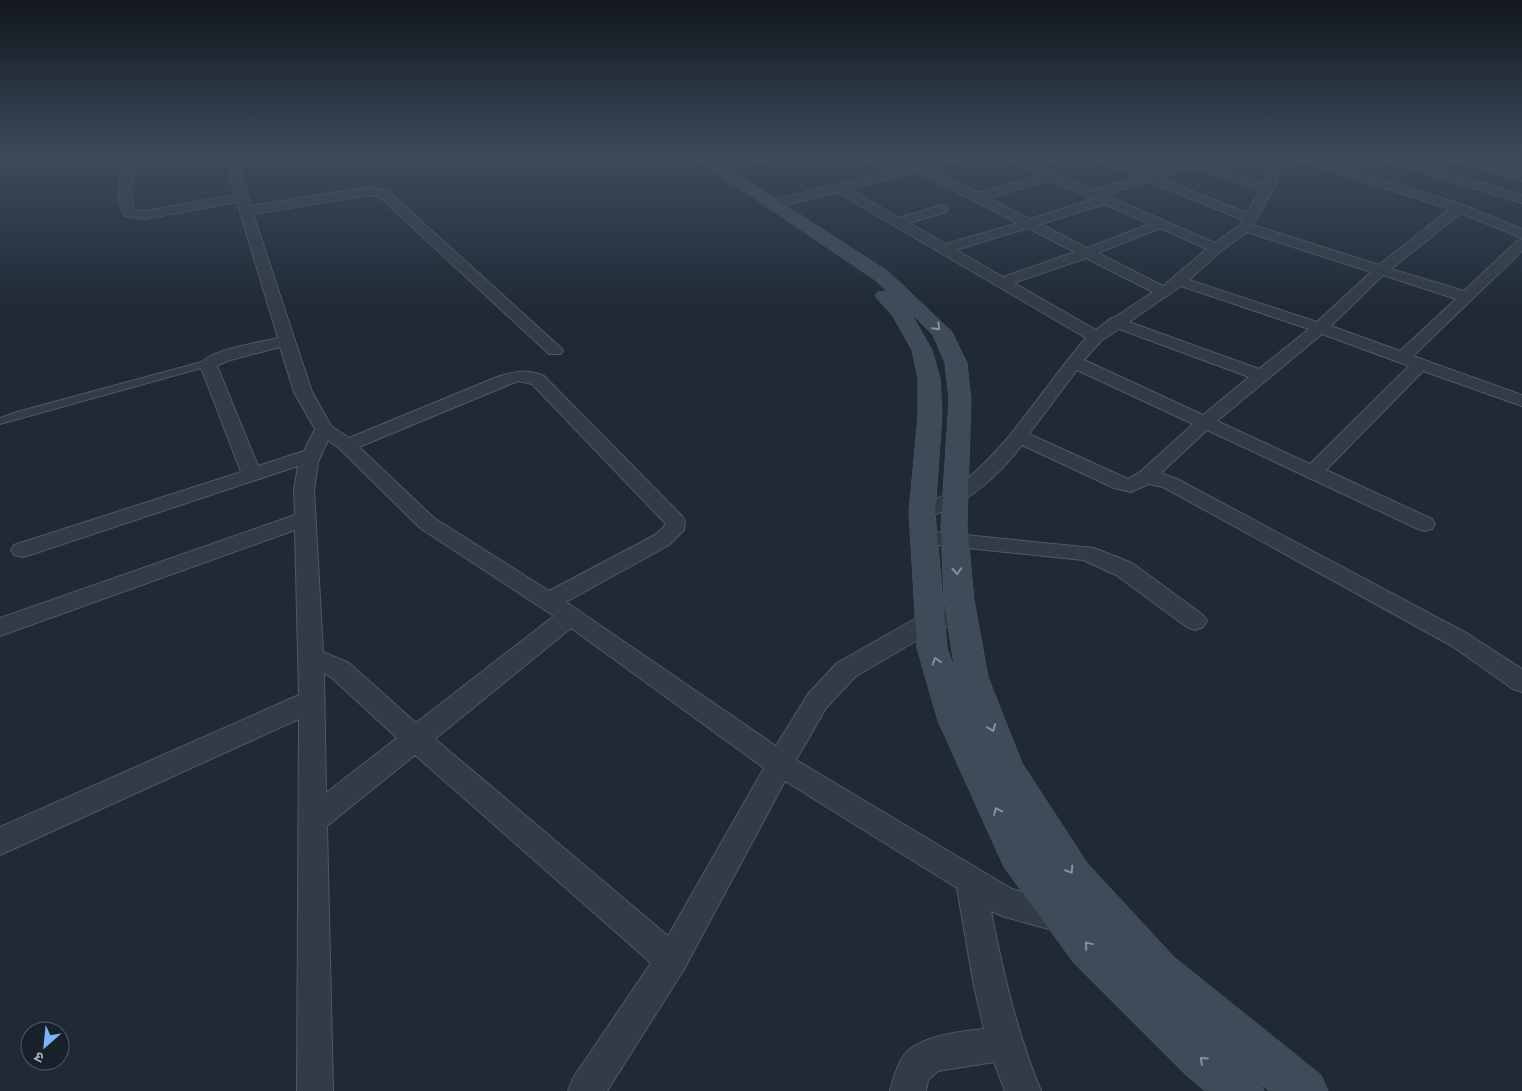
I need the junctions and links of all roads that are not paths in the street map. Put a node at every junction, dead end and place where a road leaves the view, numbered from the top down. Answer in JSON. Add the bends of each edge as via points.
{"nodes":[{"id":1,"x":127,"y":207,"type":"edge"},
{"id":2,"x":218,"y":207,"type":"edge"},
{"id":3,"x":245,"y":207,"type":"edge"},
{"id":4,"x":398,"y":207,"type":"edge"},
{"id":5,"x":761,"y":207,"type":"edge"},
{"id":6,"x":778,"y":207,"type":"edge"},
{"id":7,"x":872,"y":207,"type":"edge"},
{"id":8,"x":998,"y":207,"type":"edge"},
{"id":9,"x":1082,"y":207,"type":"edge"},
{"id":10,"x":1121,"y":207,"type":"edge"},
{"id":11,"x":1213,"y":207,"type":"edge"},
{"id":12,"x":1257,"y":207,"type":"edge"},
{"id":13,"x":1457,"y":207,"type":"edge"},
{"id":14,"x":1460,"y":208,"type":"junction"},
{"id":15,"x":942,"y":209,"type":"dead end"},
{"id":16,"x":898,"y":222,"type":"junction"},
{"id":17,"x":1030,"y":223,"type":"junction"},
{"id":18,"x":1248,"y":223,"type":"junction"},
{"id":19,"x":1160,"y":224,"type":"junction"},
{"id":20,"x":1522,"y":234,"type":"edge"},
{"id":21,"x":1522,"y":244,"type":"edge"},
{"id":22,"x":1216,"y":248,"type":"junction"},
{"id":23,"x":945,"y":249,"type":"junction"},
{"id":24,"x":1089,"y":252,"type":"junction"},
{"id":25,"x":1381,"y":270,"type":"junction"},
{"id":26,"x":1179,"y":281,"type":"junction"},
{"id":27,"x":1003,"y":282,"type":"junction"},
{"id":28,"x":1162,"y":291,"type":"junction"},
{"id":29,"x":1466,"y":297,"type":"junction"},
{"id":30,"x":1115,"y":322,"type":"junction"},
{"id":31,"x":1320,"y":328,"type":"junction"},
{"id":32,"x":1096,"y":337,"type":"junction"},
{"id":33,"x":287,"y":342,"type":"junction"},
{"id":34,"x":555,"y":351,"type":"dead end"},
{"id":35,"x":1402,"y":358,"type":"junction"},
{"id":36,"x":209,"y":362,"type":"junction"},
{"id":37,"x":1074,"y":362,"type":"junction"},
{"id":38,"x":1420,"y":364,"type":"junction"},
{"id":39,"x":1262,"y":376,"type":"junction"},
{"id":40,"x":1522,"y":401,"type":"edge"},
{"id":41,"x":0,"y":421,"type":"edge"},
{"id":42,"x":1205,"y":422,"type":"junction"},
{"id":43,"x":324,"y":429,"type":"junction"},
{"id":44,"x":1018,"y":436,"type":"junction"},
{"id":45,"x":347,"y":445,"type":"junction"},
{"id":46,"x":312,"y":455,"type":"junction"},
{"id":47,"x":1313,"y":472,"type":"junction"},
{"id":48,"x":252,"y":474,"type":"junction"},
{"id":49,"x":1146,"y":477,"type":"junction"},
{"id":50,"x":955,"y":498,"type":"junction"},
{"id":51,"x":305,"y":519,"type":"junction"},
{"id":52,"x":1425,"y":524,"type":"dead end"},
{"id":53,"x":923,"y":525,"type":"junction"},
{"id":54,"x":956,"y":542,"type":"junction"},
{"id":55,"x":22,"y":550,"type":"dead end"},
{"id":56,"x":549,"y":601,"type":"junction"},
{"id":57,"x":961,"y":615,"type":"junction"},
{"id":58,"x":572,"y":616,"type":"junction"},
{"id":59,"x":930,"y":621,"type":"junction"},
{"id":60,"x":1195,"y":621,"type":"dead end"},
{"id":61,"x":0,"y":627,"type":"edge"},
{"id":62,"x":311,"y":657,"type":"junction"},
{"id":63,"x":1522,"y":682,"type":"edge"},
{"id":64,"x":312,"y":701,"type":"junction"},
{"id":65,"x":416,"y":739,"type":"junction"},
{"id":66,"x":781,"y":765,"type":"junction"},
{"id":67,"x":313,"y":820,"type":"junction"},
{"id":68,"x":0,"y":841,"type":"edge"},
{"id":69,"x":970,"y":879,"type":"junction"},
{"id":70,"x":1104,"y":911,"type":"junction"},
{"id":71,"x":1068,"y":920,"type":"junction"},
{"id":72,"x":672,"y":960,"type":"junction"},
{"id":73,"x":1005,"y":1043,"type":"junction"},
{"id":74,"x":315,"y":1091,"type":"edge"},
{"id":75,"x":586,"y":1091,"type":"edge"},
{"id":76,"x":908,"y":1091,"type":"edge"},
{"id":77,"x":1023,"y":1091,"type":"edge"},
{"id":78,"x":1241,"y":1091,"type":"edge"},
{"id":79,"x":1305,"y":1091,"type":"edge"}],
"edges":[{"from":1,"to":2,"type":"street","via":[[130,213],[145,215]]},
{"from":3,"to":33,"type":"street"},
{"from":4,"to":34,"type":"street"},
{"from":5,"to":53,"type":"street","via":[[873,284],[900,312],[922,350],[930,378]]},
{"from":6,"to":50,"type":"street","one_way":true,"via":[[882,276],[942,332],[956,363],[960,400]]},
{"from":7,"to":16,"type":"street"},
{"from":8,"to":17,"type":"street"},
{"from":9,"to":17,"type":"street"},
{"from":10,"to":19,"type":"street"},
{"from":11,"to":18,"type":"street"},
{"from":12,"to":18,"type":"street"},
{"from":13,"to":14,"type":"street"},
{"from":14,"to":20,"type":"street"},
{"from":14,"to":25,"type":"street"},
{"from":15,"to":16,"type":"street"},
{"from":16,"to":23,"type":"street"},
{"from":17,"to":23,"type":"street"},
{"from":17,"to":24,"type":"street"},
{"from":18,"to":22,"type":"street"},
{"from":18,"to":25,"type":"street"},
{"from":19,"to":22,"type":"street"},
{"from":19,"to":24,"type":"street"},
{"from":21,"to":29,"type":"street"},
{"from":22,"to":26,"type":"street"},
{"from":23,"to":27,"type":"street"},
{"from":24,"to":27,"type":"street"},
{"from":24,"to":28,"type":"street"},
{"from":25,"to":29,"type":"street"},
{"from":25,"to":31,"type":"street"},
{"from":26,"to":28,"type":"street"},
{"from":26,"to":31,"type":"street"},
{"from":27,"to":32,"type":"street"},
{"from":28,"to":30,"type":"street"},
{"from":29,"to":35,"type":"street"},
{"from":30,"to":32,"type":"street"},
{"from":30,"to":39,"type":"street"},
{"from":31,"to":35,"type":"street"},
{"from":31,"to":39,"type":"street"},
{"from":32,"to":37,"type":"street"},
{"from":33,"to":36,"type":"street"},
{"from":33,"to":43,"type":"street","via":[[303,392]]},
{"from":35,"to":38,"type":"street"},
{"from":36,"to":41,"type":"lane"},
{"from":36,"to":48,"type":"street","via":[[208,368]]},
{"from":37,"to":42,"type":"street"},
{"from":37,"to":44,"type":"street"},
{"from":38,"to":40,"type":"street"},
{"from":38,"to":47,"type":"street"},
{"from":39,"to":42,"type":"street"},
{"from":42,"to":47,"type":"street"},
{"from":42,"to":49,"type":"street"},
{"from":43,"to":45,"type":"street"},
{"from":43,"to":46,"type":"street"},
{"from":44,"to":49,"type":"street","via":[[1121,484],[1136,485]]},
{"from":44,"to":50,"type":"street","via":[[984,476]]},
{"from":45,"to":56,"type":"street","via":[[427,523]]},
{"from":45,"to":56,"type":"street","via":[[498,382],[519,375],[538,380],[675,521],[674,530],[662,540]]},
{"from":46,"to":48,"type":"street"},
{"from":46,"to":51,"type":"street","via":[[304,490]]},
{"from":47,"to":52,"type":"street"},
{"from":48,"to":55,"type":"street"},
{"from":49,"to":63,"type":"street","via":[[1170,483],[1451,635]]},
{"from":50,"to":53,"type":"street"},
{"from":50,"to":54,"type":"street"},
{"from":51,"to":61,"type":"street"},
{"from":51,"to":62,"type":"street"},
{"from":53,"to":54,"type":"street"},
{"from":53,"to":59,"type":"street"},
{"from":54,"to":57,"type":"street","one_way":true},
{"from":54,"to":60,"type":"street","via":[[1086,553],[1124,569]]},
{"from":56,"to":58,"type":"street"},
{"from":57,"to":59,"type":"street"},
{"from":57,"to":70,"type":"street","one_way":true,"via":[[972,677],[1008,770],[1073,876]]},
{"from":58,"to":65,"type":"street"},
{"from":58,"to":66,"type":"street"},
{"from":59,"to":66,"type":"street","via":[[846,670],[818,701]]},
{"from":71,"to":59,"type":"street","one_way":true,"via":[[1017,854],[955,721],[932,648]]},
{"from":62,"to":64,"type":"street"},
{"from":62,"to":65,"type":"street","via":[[340,670]]},
{"from":64,"to":67,"type":"street"},
{"from":64,"to":68,"type":"street"},
{"from":65,"to":67,"type":"street"},
{"from":65,"to":72,"type":"street"},
{"from":66,"to":69,"type":"street"},
{"from":66,"to":72,"type":"street"},
{"from":67,"to":74,"type":"street"},
{"from":69,"to":71,"type":"street","via":[[1005,902]]},
{"from":69,"to":73,"type":"street","via":[[993,1004]]},
{"from":70,"to":71,"type":"street"},
{"from":70,"to":79,"type":"street","via":[[1159,972]]},
{"from":78,"to":71,"type":"street","one_way":true,"via":[[1202,1060],[1096,955]]},
{"from":72,"to":75,"type":"street"},
{"from":73,"to":76,"type":"street","via":[[933,1054],[919,1065],[911,1077]]},
{"from":73,"to":77,"type":"street"}]}
